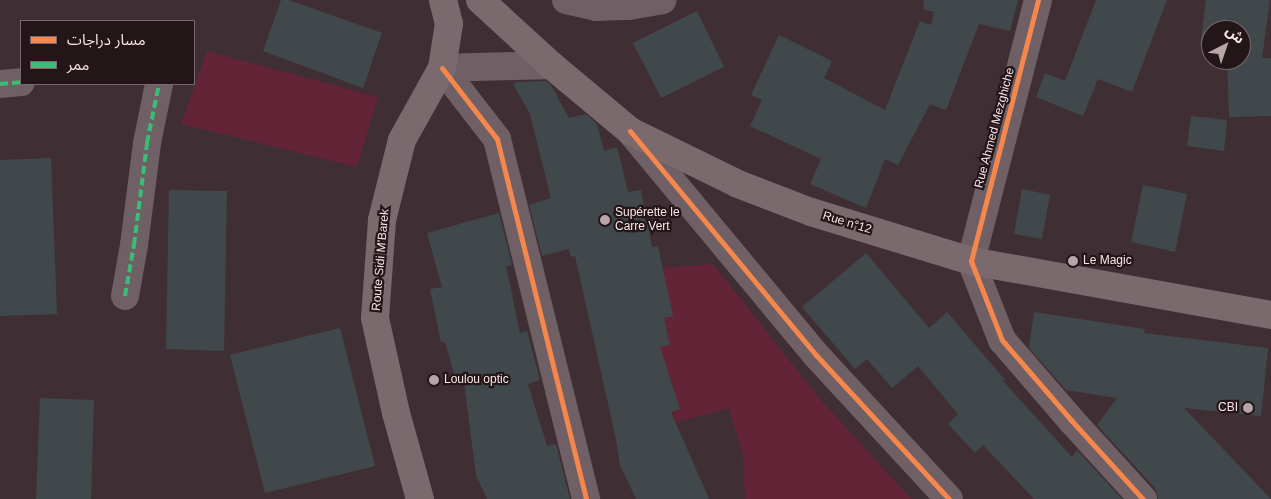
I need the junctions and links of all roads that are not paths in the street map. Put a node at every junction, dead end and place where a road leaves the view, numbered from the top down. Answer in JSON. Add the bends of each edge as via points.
{"nodes":[{"id":1,"x":443,"y":0,"type":"edge"},
{"id":2,"x":480,"y":0,"type":"edge"},
{"id":3,"x":566,"y":0,"type":"edge"},
{"id":4,"x":662,"y":0,"type":"edge"},
{"id":5,"x":1038,"y":0,"type":"edge"},
{"id":6,"x":551,"y":65,"type":"junction"},
{"id":7,"x":442,"y":68,"type":"junction"},
{"id":8,"x":20,"y":82,"type":"edge"},
{"id":9,"x":0,"y":84,"type":"edge"},
{"id":10,"x":159,"y":85,"type":"edge"},
{"id":11,"x":630,"y":132,"type":"junction"},
{"id":12,"x":971,"y":261,"type":"junction"},
{"id":13,"x":125,"y":296,"type":"dead end"},
{"id":14,"x":1271,"y":315,"type":"edge"},
{"id":15,"x":420,"y":499,"type":"edge"},
{"id":16,"x":586,"y":499,"type":"edge"},
{"id":17,"x":949,"y":499,"type":"edge"},
{"id":18,"x":1143,"y":499,"type":"edge"}],
"edges":[{"from":1,"to":7,"type":"main road","name":"Route Sidi M'Barek","via":[[449,24]]},
{"from":2,"to":6,"type":"main road","name":"Rue n°12"},
{"from":3,"to":4,"type":"street","via":[[596,7]]},
{"from":5,"to":12,"type":"street","name":"Rue Ahmed Mezghiche"},
{"from":6,"to":7,"type":"street"},
{"from":6,"to":11,"type":"main road","name":"Rue n°12"},
{"from":7,"to":15,"type":"main road","name":"Route Sidi M'Barek","via":[[402,140],[382,220],[376,318],[396,413]]},
{"from":7,"to":16,"type":"street","via":[[497,139]]},
{"from":8,"to":9,"type":"street"},
{"from":10,"to":13,"type":"street","via":[[146,143]]},
{"from":11,"to":12,"type":"main road","name":"Rue n°12","via":[[765,195]]},
{"from":11,"to":17,"type":"street","via":[[816,355]]},
{"from":12,"to":14,"type":"main road","name":"Rue n°12"},
{"from":12,"to":18,"type":"street","via":[[1002,340]]}]}
